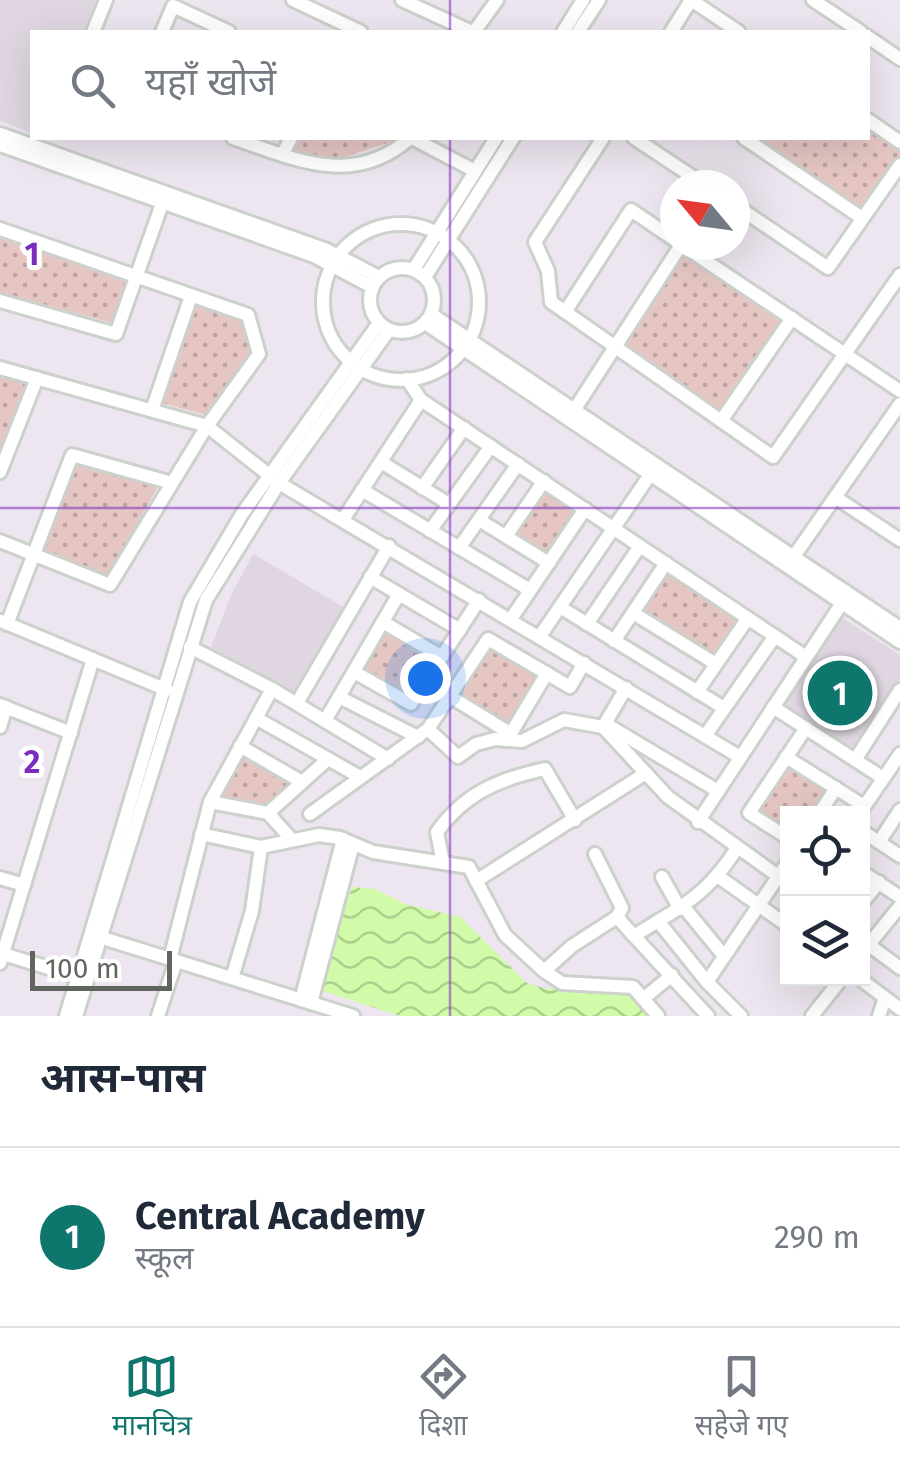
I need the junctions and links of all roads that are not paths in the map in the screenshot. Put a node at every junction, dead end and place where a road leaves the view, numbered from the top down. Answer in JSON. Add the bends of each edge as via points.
{"nodes":[{"id":1,"x":106,"y":0,"type":"edge"},
{"id":2,"x":293,"y":0,"type":"edge"},
{"id":3,"x":402,"y":0,"type":"edge"},
{"id":4,"x":496,"y":0,"type":"edge"},
{"id":5,"x":583,"y":0,"type":"edge"},
{"id":6,"x":599,"y":0,"type":"edge"},
{"id":7,"x":819,"y":2,"type":"edge"},
{"id":8,"x":310,"y":4,"type":"edge"},
{"id":9,"x":94,"y":30,"type":"edge"},
{"id":10,"x":163,"y":30,"type":"edge"},
{"id":11,"x":225,"y":30,"type":"edge"},
{"id":12,"x":357,"y":30,"type":"edge"},
{"id":13,"x":469,"y":30,"type":"edge"},
{"id":14,"x":474,"y":30,"type":"edge"},
{"id":15,"x":563,"y":30,"type":"edge"},
{"id":16,"x":579,"y":30,"type":"edge"},
{"id":17,"x":671,"y":30,"type":"edge"},
{"id":18,"x":736,"y":30,"type":"edge"},
{"id":19,"x":858,"y":30,"type":"edge"},
{"id":20,"x":870,"y":38,"type":"edge"},
{"id":21,"x":900,"y":59,"type":"edge"},
{"id":22,"x":870,"y":121,"type":"edge"},
{"id":23,"x":0,"y":134,"type":"edge"},
{"id":24,"x":239,"y":140,"type":"edge"},
{"id":25,"x":290,"y":140,"type":"edge"},
{"id":26,"x":409,"y":140,"type":"edge"},
{"id":27,"x":415,"y":140,"type":"edge"},
{"id":28,"x":495,"y":140,"type":"edge"},
{"id":29,"x":511,"y":140,"type":"edge"},
{"id":30,"x":602,"y":140,"type":"edge"},
{"id":31,"x":637,"y":140,"type":"edge"},
{"id":32,"x":747,"y":140,"type":"edge"},
{"id":33,"x":900,"y":142,"type":"edge"},
{"id":34,"x":0,"y":144,"type":"edge"},
{"id":35,"x":45,"y":148,"type":"edge"},
{"id":36,"x":282,"y":155,"type":"junction"},
{"id":37,"x":900,"y":165,"type":"edge"},
{"id":38,"x":682,"y":170,"type":"edge"},
{"id":39,"x":475,"y":171,"type":"junction"},
{"id":40,"x":163,"y":201,"type":"junction"},
{"id":41,"x":750,"y":215,"type":"edge"},
{"id":42,"x":862,"y":218,"type":"junction"},
{"id":43,"x":0,"y":229,"type":"edge"},
{"id":44,"x":660,"y":230,"type":"edge"},
{"id":45,"x":443,"y":235,"type":"junction"},
{"id":46,"x":336,"y":259,"type":"junction"},
{"id":47,"x":669,"y":260,"type":"edge"},
{"id":48,"x":705,"y":260,"type":"edge"},
{"id":49,"x":419,"y":273,"type":"junction"},
{"id":50,"x":900,"y":275,"type":"edge"},
{"id":51,"x":136,"y":276,"type":"junction"},
{"id":52,"x":376,"y":282,"type":"junction"},
{"id":53,"x":191,"y":296,"type":"junction"},
{"id":54,"x":0,"y":301,"type":"edge"},
{"id":55,"x":565,"y":312,"type":"junction"},
{"id":56,"x":428,"y":318,"type":"junction"},
{"id":57,"x":792,"y":318,"type":"junction"},
{"id":58,"x":384,"y":327,"type":"junction"},
{"id":59,"x":467,"y":344,"type":"junction"},
{"id":60,"x":615,"y":347,"type":"junction"},
{"id":61,"x":845,"y":354,"type":"junction"},
{"id":62,"x":356,"y":367,"type":"junction"},
{"id":63,"x":0,"y":368,"type":"edge"},
{"id":64,"x":37,"y":378,"type":"junction"},
{"id":65,"x":407,"y":379,"type":"junction"},
{"id":66,"x":900,"y":391,"type":"edge"},
{"id":67,"x":421,"y":400,"type":"junction"},
{"id":68,"x":900,"y":404,"type":"edge"},
{"id":69,"x":152,"y":410,"type":"junction"},
{"id":70,"x":572,"y":415,"type":"junction"},
{"id":71,"x":721,"y":421,"type":"junction"},
{"id":72,"x":207,"y":426,"type":"junction"},
{"id":73,"x":464,"y":428,"type":"junction"},
{"id":74,"x":490,"y":446,"type":"junction"},
{"id":75,"x":381,"y":462,"type":"junction"},
{"id":76,"x":518,"y":464,"type":"junction"},
{"id":77,"x":653,"y":470,"type":"junction"},
{"id":78,"x":0,"y":472,"type":"edge"},
{"id":79,"x":274,"y":479,"type":"junction"},
{"id":80,"x":544,"y":481,"type":"junction"},
{"id":81,"x":172,"y":483,"type":"junction"},
{"id":82,"x":422,"y":488,"type":"junction"},
{"id":83,"x":362,"y":490,"type":"junction"},
{"id":84,"x":836,"y":497,"type":"junction"},
{"id":85,"x":449,"y":504,"type":"junction"},
{"id":86,"x":586,"y":510,"type":"junction"},
{"id":87,"x":344,"y":518,"type":"junction"},
{"id":88,"x":479,"y":520,"type":"junction"},
{"id":89,"x":614,"y":528,"type":"junction"},
{"id":90,"x":430,"y":531,"type":"junction"},
{"id":91,"x":506,"y":536,"type":"junction"},
{"id":92,"x":899,"y":537,"type":"edge"},
{"id":93,"x":0,"y":541,"type":"edge"},
{"id":94,"x":389,"y":546,"type":"junction"},
{"id":95,"x":640,"y":546,"type":"junction"},
{"id":96,"x":459,"y":548,"type":"junction"},
{"id":97,"x":34,"y":554,"type":"junction"},
{"id":98,"x":549,"y":562,"type":"junction"},
{"id":99,"x":790,"y":562,"type":"junction"},
{"id":100,"x":666,"y":564,"type":"junction"},
{"id":101,"x":370,"y":577,"type":"junction"},
{"id":102,"x":530,"y":590,"type":"junction"},
{"id":103,"x":400,"y":594,"type":"junction"},
{"id":104,"x":478,"y":600,"type":"junction"},
{"id":105,"x":842,"y":603,"type":"junction"},
{"id":106,"x":560,"y":607,"type":"junction"},
{"id":107,"x":633,"y":613,"type":"junction"},
{"id":108,"x":748,"y":618,"type":"junction"},
{"id":109,"x":511,"y":619,"type":"junction"},
{"id":110,"x":4,"y":622,"type":"edge"},
{"id":111,"x":383,"y":622,"type":"junction"},
{"id":112,"x":587,"y":624,"type":"junction"},
{"id":113,"x":900,"y":628,"type":"edge"},
{"id":114,"x":460,"y":630,"type":"junction"},
{"id":115,"x":540,"y":636,"type":"junction"},
{"id":116,"x":774,"y":636,"type":"junction"},
{"id":117,"x":614,"y":641,"type":"junction"},
{"id":118,"x":900,"y":642,"type":"edge"},
{"id":119,"x":190,"y":647,"type":"junction"},
{"id":120,"x":442,"y":657,"type":"junction"},
{"id":121,"x":806,"y":657,"type":"junction"},
{"id":122,"x":93,"y":659,"type":"junction"},
{"id":123,"x":584,"y":663,"type":"junction"},
{"id":124,"x":716,"y":664,"type":"junction"},
{"id":125,"x":354,"y":672,"type":"junction"},
{"id":126,"x":547,"y":673,"type":"junction"},
{"id":127,"x":626,"y":688,"type":"junction"},
{"id":128,"x":272,"y":689,"type":"junction"},
{"id":129,"x":168,"y":690,"type":"junction"},
{"id":130,"x":900,"y":690,"type":"edge"},
{"id":131,"x":697,"y":692,"type":"junction"},
{"id":132,"x":340,"y":696,"type":"junction"},
{"id":133,"x":450,"y":697,"type":"junction"},
{"id":134,"x":297,"y":702,"type":"junction"},
{"id":135,"x":3,"y":706,"type":"edge"},
{"id":136,"x":774,"y":707,"type":"junction"},
{"id":137,"x":724,"y":708,"type":"junction"},
{"id":138,"x":887,"y":710,"type":"junction"},
{"id":139,"x":256,"y":718,"type":"junction"},
{"id":140,"x":900,"y":718,"type":"edge"},
{"id":141,"x":326,"y":719,"type":"junction"},
{"id":142,"x":604,"y":725,"type":"junction"},
{"id":143,"x":0,"y":727,"type":"edge"},
{"id":144,"x":806,"y":728,"type":"junction"},
{"id":145,"x":423,"y":732,"type":"junction"},
{"id":146,"x":71,"y":733,"type":"junction"},
{"id":147,"x":705,"y":736,"type":"junction"},
{"id":148,"x":509,"y":737,"type":"junction"},
{"id":149,"x":240,"y":746,"type":"junction"},
{"id":150,"x":900,"y":754,"type":"edge"},
{"id":151,"x":740,"y":757,"type":"junction"},
{"id":152,"x":786,"y":757,"type":"junction"},
{"id":153,"x":328,"y":759,"type":"junction"},
{"id":154,"x":388,"y":759,"type":"junction"},
{"id":155,"x":854,"y":760,"type":"junction"},
{"id":156,"x":646,"y":774,"type":"junction"},
{"id":157,"x":360,"y":777,"type":"junction"},
{"id":158,"x":883,"y":778,"type":"junction"},
{"id":159,"x":302,"y":782,"type":"junction"},
{"id":160,"x":836,"y":788,"type":"junction"},
{"id":161,"x":718,"y":791,"type":"junction"},
{"id":162,"x":210,"y":802,"type":"junction"},
{"id":163,"x":825,"y":806,"type":"edge"},
{"id":164,"x":857,"y":806,"type":"edge"},
{"id":165,"x":865,"y":806,"type":"edge"},
{"id":166,"x":268,"y":813,"type":"junction"},
{"id":167,"x":310,"y":814,"type":"dead end"},
{"id":168,"x":899,"y":815,"type":"edge"},
{"id":169,"x":575,"y":820,"type":"junction"},
{"id":170,"x":698,"y":822,"type":"junction"},
{"id":171,"x":780,"y":833,"type":"edge"},
{"id":172,"x":201,"y":834,"type":"junction"},
{"id":173,"x":870,"y":836,"type":"edge"},
{"id":174,"x":292,"y":840,"type":"junction"},
{"id":175,"x":348,"y":842,"type":"junction"},
{"id":176,"x":879,"y":842,"type":"junction"},
{"id":177,"x":261,"y":847,"type":"junction"},
{"id":178,"x":737,"y":848,"type":"junction"},
{"id":179,"x":595,"y":854,"type":"dead end"},
{"id":180,"x":900,"y":856,"type":"edge"},
{"id":181,"x":443,"y":863,"type":"junction"},
{"id":182,"x":780,"y":873,"type":"edge"},
{"id":183,"x":662,"y":876,"type":"dead end"},
{"id":184,"x":778,"y":876,"type":"junction"},
{"id":185,"x":719,"y":877,"type":"junction"},
{"id":186,"x":870,"y":877,"type":"edge"},
{"id":187,"x":0,"y":878,"type":"edge"},
{"id":188,"x":476,"y":881,"type":"junction"},
{"id":189,"x":879,"y":882,"type":"junction"},
{"id":190,"x":24,"y":885,"type":"junction"},
{"id":191,"x":868,"y":896,"type":"edge"},
{"id":192,"x":900,"y":897,"type":"edge"},
{"id":193,"x":759,"y":904,"type":"junction"},
{"id":194,"x":900,"y":906,"type":"edge"},
{"id":195,"x":682,"y":907,"type":"junction"},
{"id":196,"x":618,"y":918,"type":"junction"},
{"id":197,"x":780,"y":918,"type":"edge"},
{"id":198,"x":658,"y":922,"type":"junction"},
{"id":199,"x":95,"y":936,"type":"junction"},
{"id":200,"x":634,"y":936,"type":"junction"},
{"id":201,"x":870,"y":944,"type":"edge"},
{"id":202,"x":870,"y":951,"type":"edge"},
{"id":203,"x":1,"y":956,"type":"edge"},
{"id":204,"x":724,"y":956,"type":"junction"},
{"id":205,"x":173,"y":960,"type":"junction"},
{"id":206,"x":900,"y":968,"type":"edge"},
{"id":207,"x":544,"y":970,"type":"junction"},
{"id":208,"x":672,"y":975,"type":"junction"},
{"id":209,"x":78,"y":977,"type":"junction"},
{"id":210,"x":232,"y":978,"type":"junction"},
{"id":211,"x":707,"y":982,"type":"junction"},
{"id":212,"x":836,"y":986,"type":"edge"},
{"id":213,"x":869,"y":986,"type":"edge"},
{"id":214,"x":885,"y":998,"type":"junction"},
{"id":215,"x":643,"y":999,"type":"junction"},
{"id":216,"x":306,"y":1001,"type":"junction"},
{"id":217,"x":900,"y":1009,"type":"edge"},
{"id":218,"x":66,"y":1016,"type":"edge"},
{"id":219,"x":76,"y":1016,"type":"edge"},
{"id":220,"x":158,"y":1016,"type":"edge"},
{"id":221,"x":354,"y":1016,"type":"edge"},
{"id":222,"x":658,"y":1016,"type":"edge"},
{"id":223,"x":708,"y":1016,"type":"edge"},
{"id":224,"x":741,"y":1016,"type":"edge"},
{"id":225,"x":812,"y":1016,"type":"edge"},
{"id":226,"x":880,"y":1016,"type":"edge"}],
"edges":[{"from":1,"to":9,"type":"street"},
{"from":2,"to":8,"type":"street"},
{"from":3,"to":13,"type":"street"},
{"from":4,"to":14,"type":"street"},
{"from":5,"to":15,"type":"street"},
{"from":6,"to":16,"type":"street"},
{"from":7,"to":19,"type":"street"},
{"from":8,"to":12,"type":"street"},
{"from":10,"to":11,"type":"street","via":[[173,6]]},
{"from":17,"to":18,"type":"street","via":[[691,0]]},
{"from":20,"to":21,"type":"street"},
{"from":22,"to":33,"type":"street"},
{"from":23,"to":35,"type":"street"},
{"from":24,"to":36,"type":"street"},
{"from":25,"to":36,"type":"street"},
{"from":26,"to":36,"type":"street","via":[[394,152],[332,169]]},
{"from":27,"to":39,"type":"street"},
{"from":28,"to":39,"type":"street"},
{"from":29,"to":45,"type":"street"},
{"from":30,"to":55,"type":"street","via":[[536,242],[551,302]]},
{"from":31,"to":38,"type":"street"},
{"from":32,"to":42,"type":"street"},
{"from":34,"to":35,"type":"street"},
{"from":35,"to":40,"type":"street"},
{"from":35,"to":46,"type":"street"},
{"from":37,"to":42,"type":"street"},
{"from":39,"to":45,"type":"street"},
{"from":40,"to":46,"type":"street"},
{"from":40,"to":51,"type":"street"},
{"from":41,"to":42,"type":"street","via":[[828,268]]},
{"from":43,"to":51,"type":"street"},
{"from":44,"to":55,"type":"street","via":[[630,210]]},
{"from":45,"to":46,"type":"street","via":[[387,224],[367,231]]},
{"from":45,"to":49,"type":"street"},
{"from":45,"to":59,"type":"street","via":[[476,276],[480,298]]},
{"from":46,"to":52,"type":"street"},
{"from":46,"to":62,"type":"street","via":[[324,314],[331,337]]},
{"from":47,"to":60,"type":"street"},
{"from":48,"to":57,"type":"street"},
{"from":49,"to":52,"type":"street","via":[[395,268]]},
{"from":49,"to":56,"type":"street","via":[[434,293]]},
{"from":50,"to":61,"type":"street"},
{"from":51,"to":53,"type":"street"},
{"from":51,"to":54,"type":"street","via":[[116,334]]},
{"from":52,"to":58,"type":"street","via":[[370,307]]},
{"from":53,"to":69,"type":"street"},
{"from":53,"to":72,"type":"street","via":[[248,316],[259,354]]},
{"from":55,"to":60,"type":"street"},
{"from":56,"to":58,"type":"street","via":[[408,332]]},
{"from":56,"to":59,"type":"street"},
{"from":57,"to":61,"type":"street"},
{"from":57,"to":71,"type":"street"},
{"from":58,"to":62,"type":"street"},
{"from":59,"to":65,"type":"street","via":[[436,372]]},
{"from":59,"to":70,"type":"street"},
{"from":60,"to":70,"type":"street"},
{"from":60,"to":71,"type":"street"},
{"from":61,"to":66,"type":"street"},
{"from":61,"to":71,"type":"street","via":[[773,457]]},
{"from":62,"to":65,"type":"street"},
{"from":62,"to":79,"type":"street"},
{"from":63,"to":64,"type":"street"},
{"from":64,"to":69,"type":"street"},
{"from":64,"to":78,"type":"street"},
{"from":65,"to":67,"type":"street"},
{"from":67,"to":73,"type":"street"},
{"from":67,"to":75,"type":"street"},
{"from":68,"to":84,"type":"street"},
{"from":69,"to":72,"type":"street"},
{"from":70,"to":77,"type":"street"},
{"from":72,"to":79,"type":"street"},
{"from":72,"to":81,"type":"street"},
{"from":73,"to":74,"type":"street"},
{"from":73,"to":82,"type":"street"},
{"from":74,"to":76,"type":"street"},
{"from":74,"to":85,"type":"street"},
{"from":75,"to":82,"type":"street"},
{"from":75,"to":83,"type":"street"},
{"from":76,"to":80,"type":"street"},
{"from":76,"to":88,"type":"street"},
{"from":77,"to":89,"type":"street"},
{"from":77,"to":99,"type":"street"},
{"from":79,"to":87,"type":"street"},
{"from":79,"to":119,"type":"street","via":[[206,600]]},
{"from":79,"to":129,"type":"street","via":[[203,574]]},
{"from":80,"to":86,"type":"street"},
{"from":80,"to":91,"type":"street"},
{"from":81,"to":97,"type":"street","via":[[110,585]]},
{"from":81,"to":97,"type":"street","via":[[72,456]]},
{"from":82,"to":85,"type":"street"},
{"from":83,"to":87,"type":"street"},
{"from":83,"to":90,"type":"street"},
{"from":84,"to":92,"type":"street"},
{"from":84,"to":99,"type":"street"},
{"from":85,"to":90,"type":"street"},
{"from":86,"to":89,"type":"street"},
{"from":86,"to":98,"type":"street"},
{"from":87,"to":94,"type":"street"},
{"from":88,"to":91,"type":"street"},
{"from":88,"to":96,"type":"street"},
{"from":89,"to":95,"type":"street"},
{"from":89,"to":106,"type":"street"},
{"from":90,"to":96,"type":"street"},
{"from":91,"to":98,"type":"street"},
{"from":93,"to":97,"type":"street"},
{"from":94,"to":101,"type":"street"},
{"from":94,"to":104,"type":"street"},
{"from":95,"to":100,"type":"street"},
{"from":95,"to":112,"type":"street"},
{"from":96,"to":102,"type":"street"},
{"from":97,"to":110,"type":"street"},
{"from":98,"to":102,"type":"street"},
{"from":99,"to":105,"type":"street"},
{"from":99,"to":113,"type":"street"},
{"from":100,"to":107,"type":"street"},
{"from":100,"to":108,"type":"street"},
{"from":101,"to":103,"type":"street"},
{"from":101,"to":134,"type":"street"},
{"from":102,"to":109,"type":"street"},
{"from":103,"to":111,"type":"street"},
{"from":103,"to":114,"type":"street"},
{"from":104,"to":109,"type":"street"},
{"from":104,"to":114,"type":"street"},
{"from":105,"to":118,"type":"street"},
{"from":105,"to":121,"type":"street"},
{"from":106,"to":112,"type":"street"},
{"from":106,"to":115,"type":"street"},
{"from":107,"to":117,"type":"street"},
{"from":107,"to":124,"type":"street"},
{"from":108,"to":116,"type":"street"},
{"from":108,"to":124,"type":"street"},
{"from":109,"to":115,"type":"street"},
{"from":110,"to":122,"type":"street"},
{"from":111,"to":120,"type":"street"},
{"from":111,"to":125,"type":"street"},
{"from":112,"to":117,"type":"street"},
{"from":114,"to":120,"type":"street"},
{"from":115,"to":123,"type":"street"},
{"from":116,"to":121,"type":"street"},
{"from":116,"to":137,"type":"street"},
{"from":117,"to":131,"type":"street"},
{"from":119,"to":128,"type":"street"},
{"from":119,"to":129,"type":"street"},
{"from":120,"to":125,"type":"street","via":[[407,705]]},
{"from":121,"to":136,"type":"street"},
{"from":122,"to":129,"type":"street"},
{"from":122,"to":146,"type":"street"},
{"from":123,"to":126,"type":"street","via":[[570,687]]},
{"from":123,"to":127,"type":"street"},
{"from":124,"to":131,"type":"street"},
{"from":125,"to":132,"type":"street"},
{"from":126,"to":133,"type":"street","via":[[488,639]]},
{"from":126,"to":148,"type":"street"},
{"from":127,"to":142,"type":"street"},
{"from":127,"to":147,"type":"street"},
{"from":128,"to":134,"type":"street"},
{"from":128,"to":139,"type":"street"},
{"from":129,"to":199,"type":"street"},
{"from":130,"to":138,"type":"street"},
{"from":131,"to":137,"type":"street"},
{"from":132,"to":141,"type":"street"},
{"from":132,"to":145,"type":"street"},
{"from":133,"to":145,"type":"street"},
{"from":133,"to":148,"type":"street"},
{"from":134,"to":141,"type":"street"},
{"from":135,"to":143,"type":"street"},
{"from":135,"to":146,"type":"street"},
{"from":136,"to":144,"type":"street"},
{"from":136,"to":151,"type":"street"},
{"from":137,"to":147,"type":"street"},
{"from":138,"to":140,"type":"street"},
{"from":138,"to":155,"type":"street"},
{"from":139,"to":149,"type":"street"},
{"from":139,"to":153,"type":"street"},
{"from":141,"to":154,"type":"street"},
{"from":142,"to":148,"type":"street","via":[[564,720],[522,741]]},
{"from":142,"to":156,"type":"street"},
{"from":142,"to":161,"type":"street"},
{"from":144,"to":152,"type":"street"},
{"from":144,"to":155,"type":"street"},
{"from":145,"to":148,"type":"street","via":[[458,757],[476,744]]},
{"from":145,"to":154,"type":"street"},
{"from":146,"to":190,"type":"street"},
{"from":147,"to":151,"type":"street"},
{"from":149,"to":159,"type":"street"},
{"from":149,"to":162,"type":"street"},
{"from":150,"to":158,"type":"street"},
{"from":151,"to":161,"type":"street"},
{"from":152,"to":160,"type":"street"},
{"from":152,"to":171,"type":"street","via":[[749,813]]},
{"from":153,"to":157,"type":"street"},
{"from":153,"to":159,"type":"street"},
{"from":154,"to":157,"type":"street"},
{"from":155,"to":158,"type":"street"},
{"from":156,"to":169,"type":"street"},
{"from":156,"to":170,"type":"street"},
{"from":157,"to":167,"type":"street"},
{"from":158,"to":165,"type":"street"},
{"from":159,"to":166,"type":"street"},
{"from":160,"to":163,"type":"street"},
{"from":160,"to":164,"type":"street"},
{"from":161,"to":170,"type":"street"},
{"from":162,"to":166,"type":"street"},
{"from":162,"to":172,"type":"street"},
{"from":166,"to":174,"type":"street"},
{"from":168,"to":176,"type":"street"},
{"from":169,"to":181,"type":"street","via":[[544,768],[500,779],[452,812],[438,832]]},
{"from":169,"to":188,"type":"street"},
{"from":170,"to":178,"type":"street"},
{"from":172,"to":177,"type":"street"},
{"from":172,"to":205,"type":"street"},
{"from":173,"to":176,"type":"street"},
{"from":174,"to":175,"type":"street","via":[[319,835]]},
{"from":174,"to":177,"type":"street"},
{"from":175,"to":181,"type":"street"},
{"from":175,"to":216,"type":"street"},
{"from":176,"to":180,"type":"street"},
{"from":177,"to":210,"type":"street","via":[[252,911]]},
{"from":178,"to":184,"type":"street"},
{"from":178,"to":185,"type":"street"},
{"from":179,"to":196,"type":"street","via":[[622,908]]},
{"from":181,"to":188,"type":"street","via":[[469,867]]},
{"from":182,"to":184,"type":"street"},
{"from":183,"to":195,"type":"street"},
{"from":184,"to":193,"type":"street"},
{"from":185,"to":193,"type":"street"},
{"from":185,"to":195,"type":"street"},
{"from":186,"to":189,"type":"street"},
{"from":187,"to":190,"type":"street"},
{"from":188,"to":207,"type":"street","via":[[505,935]]},
{"from":189,"to":191,"type":"street"},
{"from":189,"to":192,"type":"street"},
{"from":190,"to":203,"type":"street"},
{"from":193,"to":197,"type":"street"},
{"from":193,"to":204,"type":"street"},
{"from":194,"to":201,"type":"street"},
{"from":195,"to":198,"type":"street"},
{"from":195,"to":204,"type":"street"},
{"from":196,"to":200,"type":"street"},
{"from":196,"to":207,"type":"street"},
{"from":198,"to":200,"type":"street"},
{"from":198,"to":211,"type":"street"},
{"from":199,"to":205,"type":"street"},
{"from":199,"to":209,"type":"street"},
{"from":199,"to":219,"type":"street"},
{"from":200,"to":208,"type":"street"},
{"from":202,"to":206,"type":"street"},
{"from":203,"to":209,"type":"street"},
{"from":204,"to":211,"type":"street"},
{"from":205,"to":210,"type":"street"},
{"from":205,"to":220,"type":"street"},
{"from":207,"to":215,"type":"street","via":[[562,983],[624,984]]},
{"from":208,"to":215,"type":"street"},
{"from":208,"to":223,"type":"street"},
{"from":209,"to":218,"type":"street"},
{"from":210,"to":216,"type":"street"},
{"from":211,"to":224,"type":"street"},
{"from":212,"to":225,"type":"street"},
{"from":213,"to":214,"type":"street"},
{"from":214,"to":217,"type":"street"},
{"from":214,"to":226,"type":"street"},
{"from":215,"to":222,"type":"street"},
{"from":216,"to":221,"type":"street"}]}
